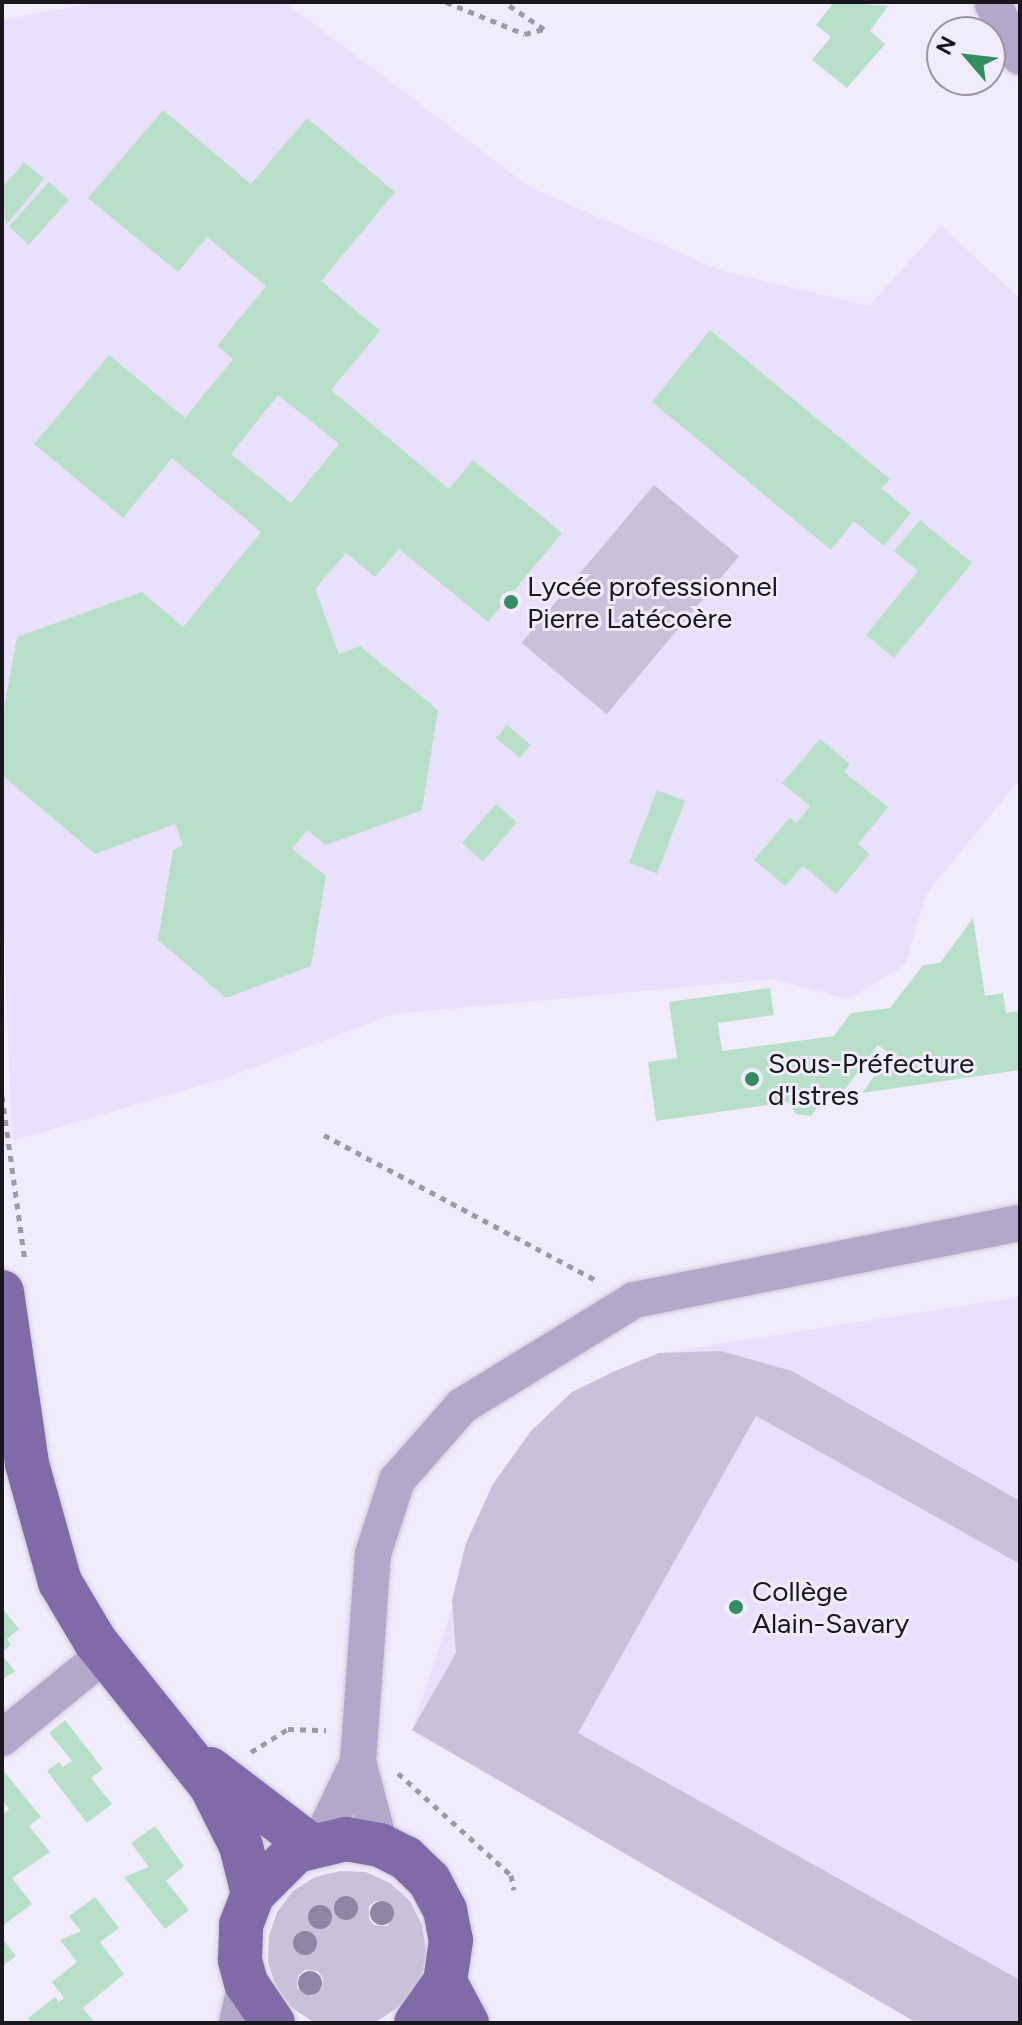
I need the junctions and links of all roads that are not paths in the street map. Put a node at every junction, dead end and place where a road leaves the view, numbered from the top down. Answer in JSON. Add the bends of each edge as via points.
{"nodes":[{"id":1,"x":993,"y":4,"type":"edge"},
{"id":2,"x":1020,"y":57,"type":"edge"},
{"id":3,"x":1020,"y":1223,"type":"edge"},
{"id":4,"x":14,"y":1281,"type":"edge"},
{"id":5,"x":105,"y":1654,"type":"junction"},
{"id":6,"x":2,"y":1738,"type":"edge"},
{"id":7,"x":363,"y":1754,"type":"junction"},
{"id":8,"x":192,"y":1756,"type":"junction"},
{"id":9,"x":315,"y":1844,"type":"junction"},
{"id":10,"x":380,"y":1845,"type":"junction"},
{"id":11,"x":253,"y":1894,"type":"junction"},
{"id":12,"x":445,"y":1982,"type":"junction"},
{"id":13,"x":242,"y":2003,"type":"edge"},
{"id":14,"x":273,"y":2023,"type":"edge"},
{"id":15,"x":416,"y":2023,"type":"edge"},
{"id":16,"x":467,"y":2023,"type":"edge"}],
"edges":[{"from":1,"to":2,"type":"street"},
{"from":3,"to":7,"type":"street","via":[[634,1300],[462,1406],[397,1480],[373,1554]]},
{"from":4,"to":5,"type":"main road","via":[[27,1464],[44,1535],[60,1582]]},
{"from":5,"to":6,"type":"street"},
{"from":5,"to":8,"type":"main road"},
{"from":7,"to":9,"type":"street"},
{"from":7,"to":10,"type":"street"},
{"from":8,"to":9,"type":"main road"},
{"from":8,"to":11,"type":"main road","via":[[241,1846]]},
{"from":9,"to":10,"type":"main road","via":[[346,1839]]},
{"from":9,"to":11,"type":"main road","via":[[280,1862]]},
{"from":10,"to":12,"type":"main road","via":[[406,1858],[429,1880],[445,1910],[451,1940]]},
{"from":11,"to":13,"type":"main road","via":[[241,1925]]},
{"from":12,"to":15,"type":"main road"},
{"from":12,"to":16,"type":"main road"},
{"from":13,"to":14,"type":"main road"}]}
